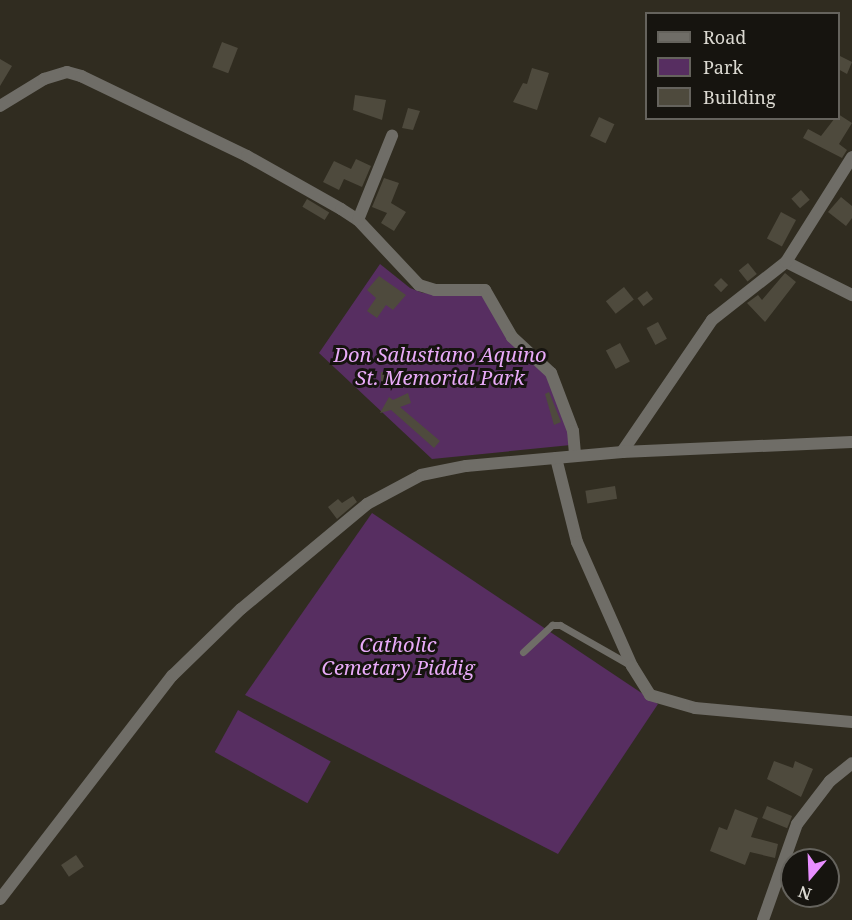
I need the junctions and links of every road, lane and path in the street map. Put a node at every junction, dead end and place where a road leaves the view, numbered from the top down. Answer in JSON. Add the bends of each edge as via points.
{"nodes":[{"id":1,"x":0,"y":106,"type":"edge"},
{"id":2,"x":392,"y":135,"type":"dead end"},
{"id":3,"x":852,"y":157,"type":"edge"},
{"id":4,"x":358,"y":220,"type":"junction"},
{"id":5,"x":786,"y":262,"type":"junction"},
{"id":6,"x":852,"y":295,"type":"edge"},
{"id":7,"x":852,"y":442,"type":"edge"},
{"id":8,"x":622,"y":452,"type":"junction"},
{"id":9,"x":574,"y":456,"type":"junction"},
{"id":10,"x":556,"y":458,"type":"junction"},
{"id":11,"x":523,"y":652,"type":"dead end"},
{"id":12,"x":632,"y":666,"type":"junction"},
{"id":13,"x":852,"y":722,"type":"edge"},
{"id":14,"x":852,"y":763,"type":"edge"},
{"id":15,"x":0,"y":899,"type":"edge"},
{"id":16,"x":763,"y":920,"type":"edge"}],
"edges":[{"from":1,"to":4,"type":"street","via":[[56,75],[81,76],[248,156]]},
{"from":2,"to":4,"type":"street"},
{"from":3,"to":5,"type":"street"},
{"from":4,"to":9,"type":"street","via":[[419,285],[435,290],[480,288],[489,295],[512,337],[552,373],[573,431]]},
{"from":5,"to":6,"type":"street"},
{"from":5,"to":8,"type":"street","via":[[712,320]]},
{"from":7,"to":8,"type":"street"},
{"from":8,"to":9,"type":"street"},
{"from":9,"to":10,"type":"street"},
{"from":10,"to":12,"type":"street","via":[[577,542]]},
{"from":10,"to":15,"type":"street","via":[[466,466],[421,475],[367,504],[241,609],[172,676]]},
{"from":11,"to":12,"type":"lane","via":[[552,625],[560,625]]},
{"from":12,"to":13,"type":"street","via":[[642,687],[664,702]]},
{"from":14,"to":16,"type":"street","via":[[830,781],[794,829]]}]}
